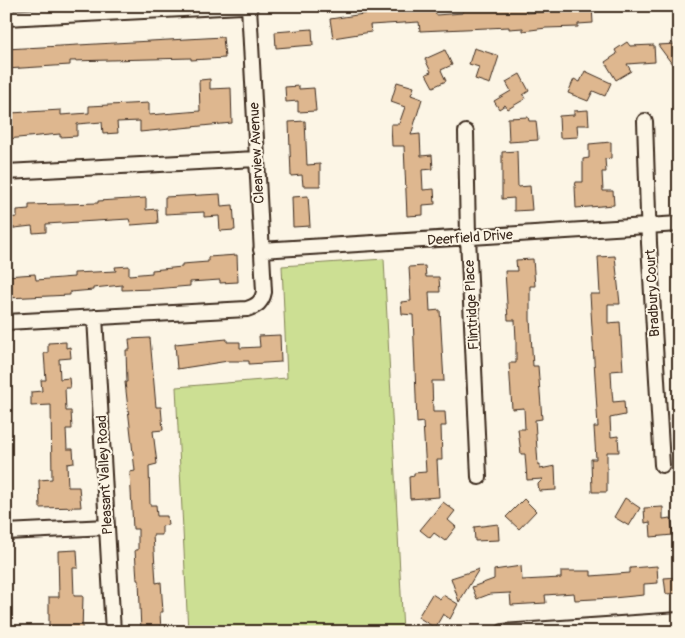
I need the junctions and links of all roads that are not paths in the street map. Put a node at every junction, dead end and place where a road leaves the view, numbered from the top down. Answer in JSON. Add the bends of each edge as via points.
{"nodes":[{"id":1,"x":242,"y":6,"type":"edge"},
{"id":2,"x":249,"y":6,"type":"edge"},
{"id":3,"x":96,"y":10,"type":"edge"},
{"id":4,"x":6,"y":18,"type":"edge"},
{"id":5,"x":646,"y":122,"type":"dead end"},
{"id":6,"x":466,"y":132,"type":"dead end"},
{"id":7,"x":256,"y":158,"type":"junction"},
{"id":8,"x":6,"y":172,"type":"edge"},
{"id":9,"x":679,"y":224,"type":"edge"},
{"id":10,"x":648,"y":226,"type":"junction"},
{"id":11,"x":468,"y":236,"type":"junction"},
{"id":12,"x":261,"y":250,"type":"junction"},
{"id":13,"x":95,"y":317,"type":"junction"},
{"id":14,"x":6,"y":322,"type":"edge"},
{"id":15,"x":662,"y":465,"type":"dead end"},
{"id":16,"x":479,"y":478,"type":"dead end"},
{"id":17,"x":107,"y":527,"type":"junction"},
{"id":18,"x":6,"y":532,"type":"edge"},
{"id":19,"x":679,"y":620,"type":"edge"},
{"id":20,"x":639,"y":627,"type":"edge"},
{"id":21,"x":113,"y":632,"type":"edge"},
{"id":22,"x":503,"y":632,"type":"edge"}],
"edges":[{"from":1,"to":3,"type":"street"},
{"from":2,"to":7,"type":"street","name":"Clearview Avenue"},
{"from":3,"to":4,"type":"street"},
{"from":5,"to":10,"type":"street","name":"Bradbury Court"},
{"from":6,"to":11,"type":"street","name":"Flintridge Place"},
{"from":7,"to":8,"type":"street"},
{"from":7,"to":12,"type":"street","name":"Clearview Avenue"},
{"from":9,"to":10,"type":"street","name":"Deerfield Drive"},
{"from":10,"to":11,"type":"street","name":"Deerfield Drive"},
{"from":10,"to":15,"type":"street","name":"Bradbury Court"},
{"from":11,"to":12,"type":"street","name":"Deerfield Drive"},
{"from":11,"to":16,"type":"street","name":"Flintridge Place"},
{"from":12,"to":13,"type":"street","name":"Clearview Avenue","via":[[262,300],[255,306]]},
{"from":13,"to":14,"type":"street"},
{"from":13,"to":17,"type":"street","name":"Pleasant Valley Road"},
{"from":17,"to":18,"type":"street"},
{"from":17,"to":21,"type":"street","name":"Pleasant Valley Road"},
{"from":19,"to":20,"type":"street"},
{"from":20,"to":22,"type":"street"}]}
